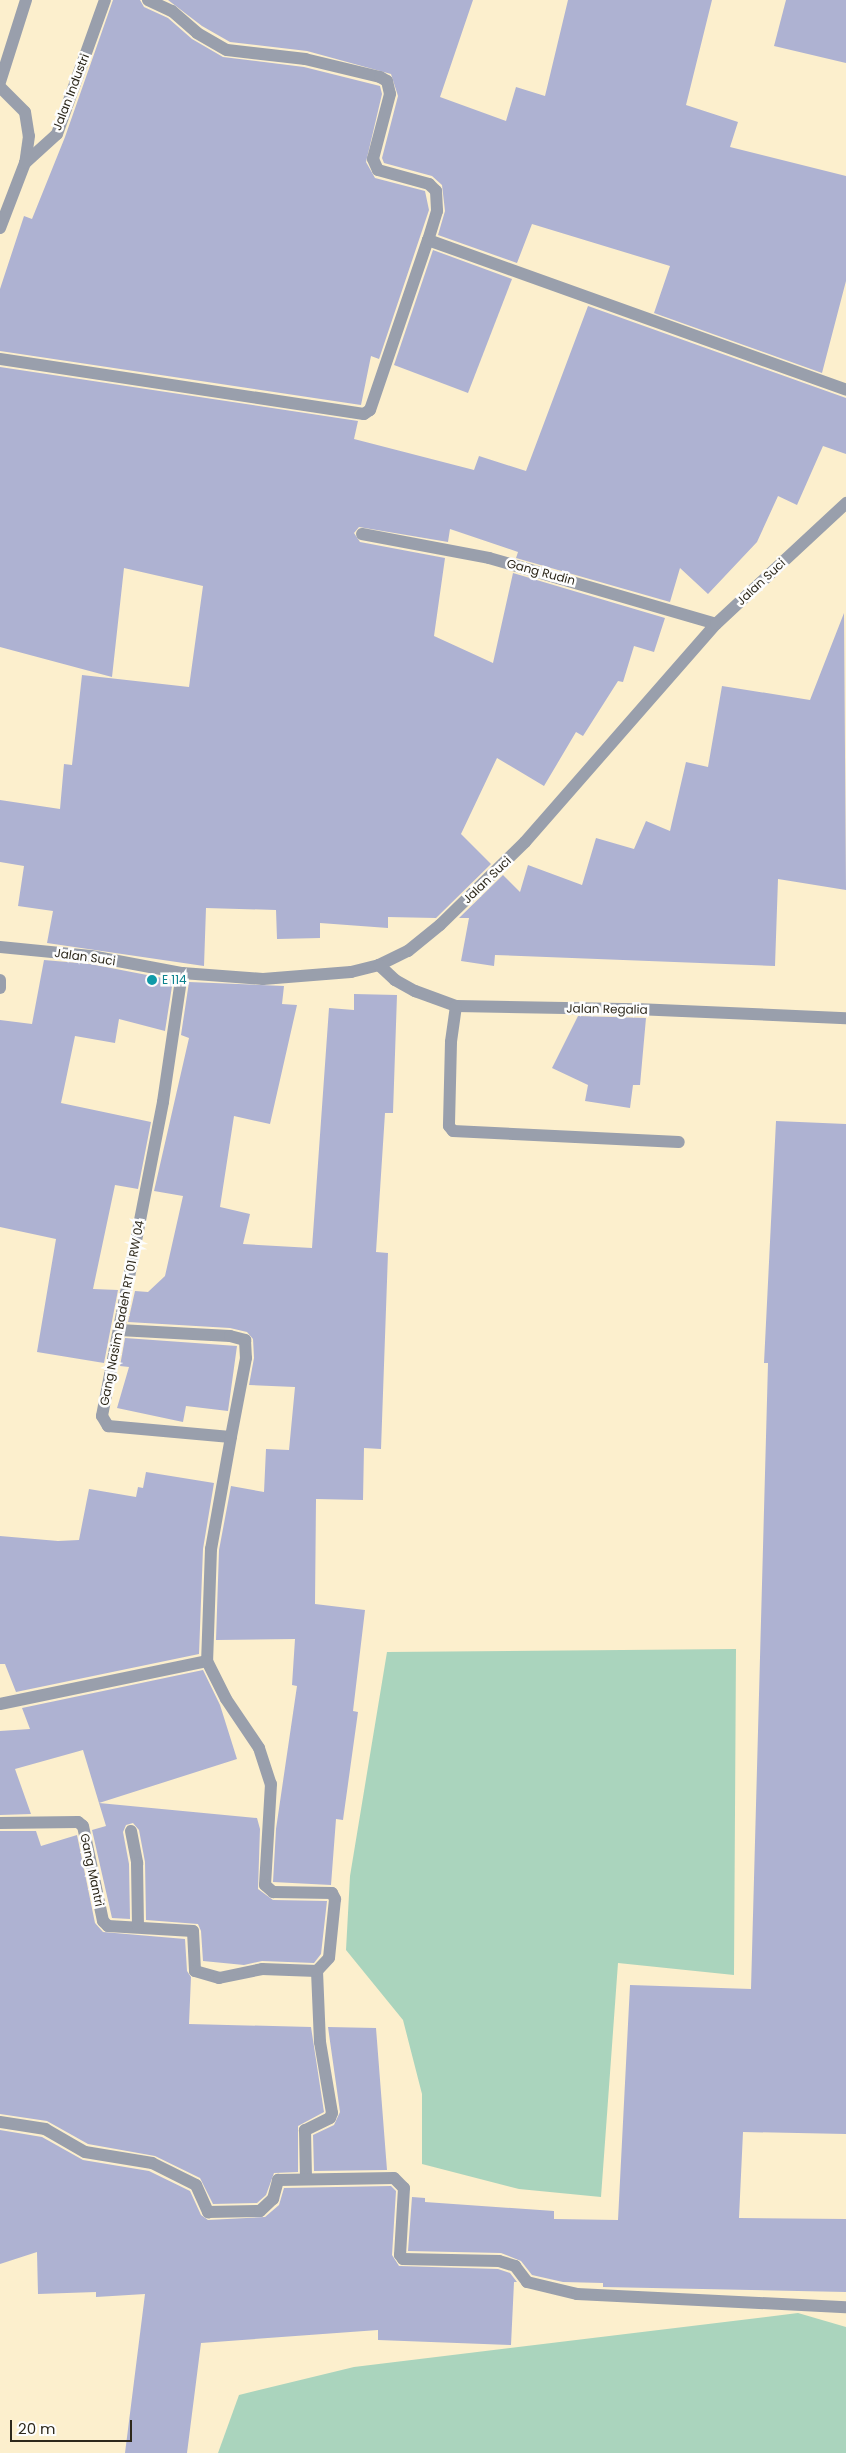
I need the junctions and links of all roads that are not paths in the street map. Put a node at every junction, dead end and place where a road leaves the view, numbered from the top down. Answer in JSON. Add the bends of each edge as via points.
{"nodes":[{"id":1,"x":26,"y":0,"type":"edge"},
{"id":2,"x":105,"y":0,"type":"edge"},
{"id":3,"x":148,"y":0,"type":"edge"},
{"id":4,"x":0,"y":82,"type":"edge"},
{"id":5,"x":0,"y":87,"type":"edge"},
{"id":6,"x":25,"y":163,"type":"junction"},
{"id":7,"x":0,"y":228,"type":"edge"},
{"id":8,"x":428,"y":240,"type":"junction"},
{"id":9,"x":0,"y":359,"type":"edge"},
{"id":10,"x":846,"y":390,"type":"edge"},
{"id":11,"x":846,"y":503,"type":"edge"},
{"id":12,"x":362,"y":534,"type":"dead end"},
{"id":13,"x":716,"y":624,"type":"junction"},
{"id":14,"x":0,"y":947,"type":"edge"},
{"id":15,"x":379,"y":965,"type":"junction"},
{"id":16,"x":182,"y":972,"type":"junction"},
{"id":17,"x":0,"y":980,"type":"edge"},
{"id":18,"x":0,"y":988,"type":"edge"},
{"id":19,"x":456,"y":1006,"type":"junction"},
{"id":20,"x":846,"y":1018,"type":"edge"},
{"id":21,"x":679,"y":1142,"type":"dead end"},
{"id":22,"x":119,"y":1330,"type":"junction"},
{"id":23,"x":231,"y":1437,"type":"junction"},
{"id":24,"x":207,"y":1661,"type":"junction"},
{"id":25,"x":0,"y":1704,"type":"edge"},
{"id":26,"x":0,"y":1823,"type":"edge"},
{"id":27,"x":131,"y":1831,"type":"dead end"},
{"id":28,"x":138,"y":1927,"type":"junction"},
{"id":29,"x":317,"y":1971,"type":"junction"},
{"id":30,"x":0,"y":2122,"type":"edge"},
{"id":31,"x":306,"y":2179,"type":"junction"},
{"id":32,"x":846,"y":2307,"type":"edge"}],
"edges":[{"from":1,"to":4,"type":"street"},
{"from":2,"to":6,"type":"street","name":"Jalan Industri","via":[[57,134]]},
{"from":3,"to":8,"type":"street","via":[[172,10],[197,33],[227,50],[305,59],[388,81],[390,94],[373,159],[378,170],[429,184],[436,191],[437,211]]},
{"from":5,"to":6,"type":"street","via":[[25,112],[29,136]]},
{"from":6,"to":7,"type":"street","name":"Jalan Industri"},
{"from":8,"to":9,"type":"street","via":[[370,410],[364,414]]},
{"from":8,"to":10,"type":"street"},
{"from":11,"to":13,"type":"street","name":"Jalan Suci"},
{"from":12,"to":13,"type":"street","name":"Gang Rudin","via":[[489,558]]},
{"from":13,"to":15,"type":"street","name":"Jalan Suci","via":[[525,842],[440,925],[408,951]]},
{"from":14,"to":16,"type":"street","name":"Jalan Suci","via":[[91,956]]},
{"from":15,"to":16,"type":"street","name":"Jalan Suci","via":[[342,974],[262,979]]},
{"from":15,"to":19,"type":"street","name":"Jalan Regalia","via":[[395,980],[415,991]]},
{"from":16,"to":22,"type":"street","name":"Gang Nasim Badeh RT 01 RW 04","via":[[163,1102]]},
{"from":17,"to":18,"type":"street"},
{"from":19,"to":20,"type":"street","name":"Jalan Regalia","via":[[636,1008]]},
{"from":19,"to":21,"type":"street","via":[[451,1042],[449,1126],[453,1131]]},
{"from":22,"to":23,"type":"street","name":"Gang Nasim Badeh RT 01 RW 04","via":[[102,1416],[104,1423],[108,1426]]},
{"from":22,"to":23,"type":"street","via":[[230,1336],[245,1340],[246,1358]]},
{"from":23,"to":24,"type":"street","via":[[211,1549]]},
{"from":24,"to":25,"type":"street"},
{"from":24,"to":29,"type":"street","via":[[226,1699],[259,1748],[271,1784],[265,1885],[273,1892],[332,1894],[334,1899],[329,1958]]},
{"from":26,"to":28,"type":"street","name":"Gang Mantri","via":[[78,1822],[83,1826],[103,1922],[108,1926]]},
{"from":27,"to":28,"type":"street","via":[[137,1863]]},
{"from":28,"to":29,"type":"street","name":"Gang Mantri","via":[[193,1931],[195,1971],[219,1978],[262,1969]]},
{"from":29,"to":31,"type":"street","via":[[320,2042],[332,2113],[330,2118],[305,2130]]},
{"from":30,"to":31,"type":"street","via":[[45,2129],[85,2152],[152,2163],[196,2185],[208,2212],[260,2211],[274,2199],[276,2182]]},
{"from":31,"to":32,"type":"street","via":[[394,2178],[400,2182],[404,2188],[400,2255],[403,2259],[499,2261],[515,2266],[527,2282],[577,2294]]}]}
